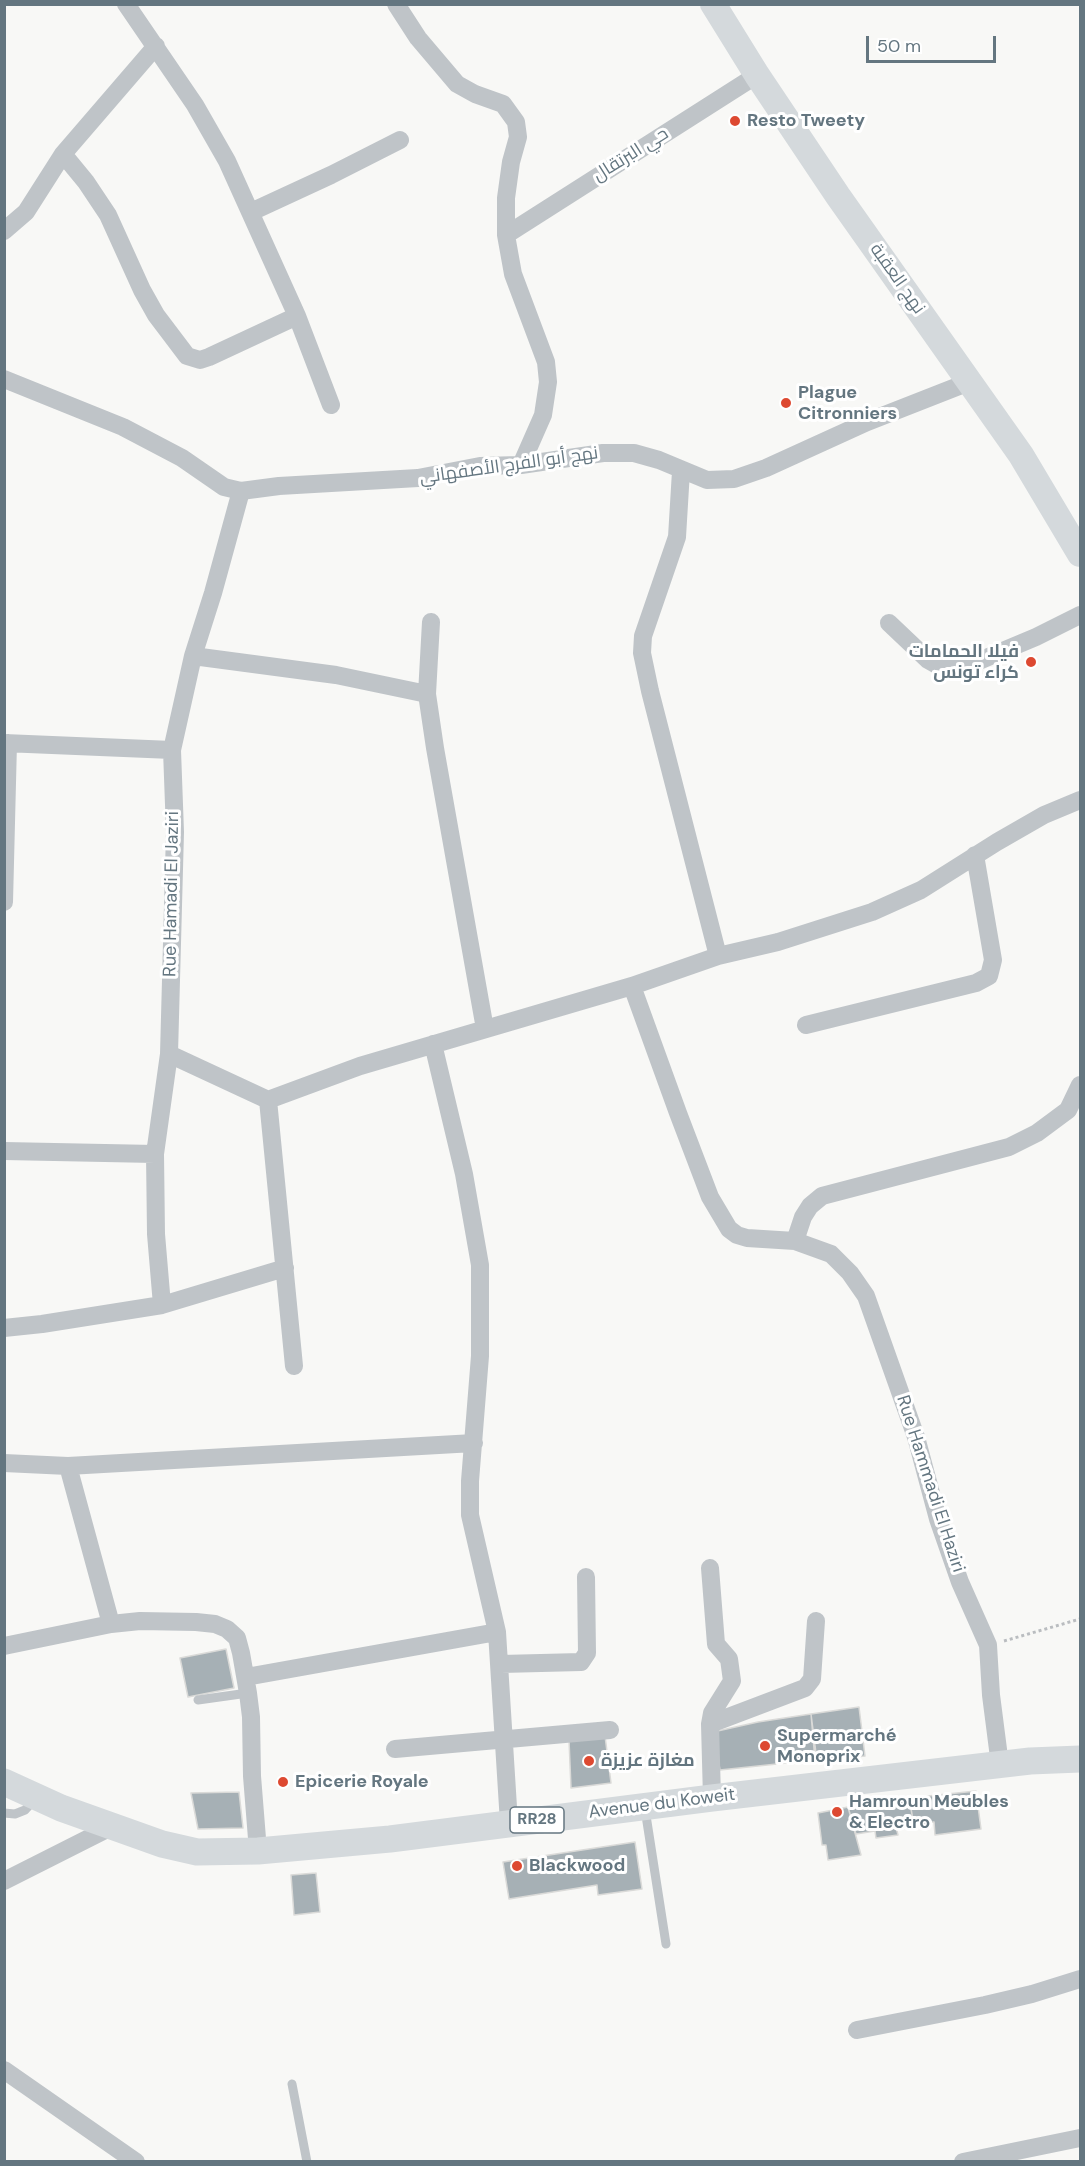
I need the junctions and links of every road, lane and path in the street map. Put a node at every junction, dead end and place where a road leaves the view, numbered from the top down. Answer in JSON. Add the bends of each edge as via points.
{"nodes":[{"id":1,"x":126,"y":4,"type":"edge"},
{"id":2,"x":396,"y":4,"type":"edge"},
{"id":3,"x":713,"y":4,"type":"edge"},
{"id":4,"x":156,"y":46,"type":"junction"},
{"id":5,"x":757,"y":75,"type":"junction"},
{"id":6,"x":400,"y":140,"type":"dead end"},
{"id":7,"x":63,"y":154,"type":"junction"},
{"id":8,"x":251,"y":212,"type":"junction"},
{"id":9,"x":4,"y":231,"type":"edge"},
{"id":10,"x":506,"y":235,"type":"junction"},
{"id":11,"x":297,"y":316,"type":"junction"},
{"id":12,"x":4,"y":379,"type":"edge"},
{"id":13,"x":969,"y":382,"type":"junction"},
{"id":14,"x":331,"y":405,"type":"dead end"},
{"id":15,"x":521,"y":465,"type":"junction"},
{"id":16,"x":681,"y":471,"type":"junction"},
{"id":17,"x":241,"y":491,"type":"junction"},
{"id":18,"x":1080,"y":554,"type":"edge"},
{"id":19,"x":1080,"y":615,"type":"edge"},
{"id":20,"x":431,"y":622,"type":"dead end"},
{"id":21,"x":889,"y":623,"type":"dead end"},
{"id":22,"x":193,"y":656,"type":"junction"},
{"id":23,"x":427,"y":694,"type":"junction"},
{"id":24,"x":6,"y":743,"type":"edge"},
{"id":25,"x":172,"y":750,"type":"junction"},
{"id":26,"x":1080,"y":800,"type":"edge"},
{"id":27,"x":975,"y":855,"type":"junction"},
{"id":28,"x":4,"y":902,"type":"edge"},
{"id":29,"x":718,"y":956,"type":"junction"},
{"id":30,"x":632,"y":986,"type":"junction"},
{"id":31,"x":806,"y":1025,"type":"dead end"},
{"id":32,"x":485,"y":1029,"type":"junction"},
{"id":33,"x":434,"y":1044,"type":"junction"},
{"id":34,"x":169,"y":1054,"type":"junction"},
{"id":35,"x":1080,"y":1084,"type":"edge"},
{"id":36,"x":268,"y":1100,"type":"junction"},
{"id":37,"x":4,"y":1151,"type":"edge"},
{"id":38,"x":155,"y":1154,"type":"junction"},
{"id":39,"x":795,"y":1241,"type":"junction"},
{"id":40,"x":285,"y":1268,"type":"junction"},
{"id":41,"x":162,"y":1305,"type":"junction"},
{"id":42,"x":4,"y":1328,"type":"edge"},
{"id":43,"x":294,"y":1366,"type":"dead end"},
{"id":44,"x":474,"y":1443,"type":"junction"},
{"id":45,"x":4,"y":1463,"type":"edge"},
{"id":46,"x":68,"y":1466,"type":"junction"},
{"id":47,"x":710,"y":1568,"type":"dead end"},
{"id":48,"x":586,"y":1577,"type":"dead end"},
{"id":49,"x":1080,"y":1619,"type":"edge"},
{"id":50,"x":816,"y":1621,"type":"dead end"},
{"id":51,"x":111,"y":1624,"type":"junction"},
{"id":52,"x":497,"y":1632,"type":"junction"},
{"id":53,"x":988,"y":1645,"type":"junction"},
{"id":54,"x":4,"y":1646,"type":"edge"},
{"id":55,"x":501,"y":1664,"type":"junction"},
{"id":56,"x":247,"y":1685,"type":"junction"},
{"id":57,"x":198,"y":1700,"type":"dead end"},
{"id":58,"x":710,"y":1724,"type":"junction"},
{"id":59,"x":610,"y":1730,"type":"dead end"},
{"id":60,"x":504,"y":1738,"type":"junction"},
{"id":61,"x":395,"y":1749,"type":"dead end"},
{"id":62,"x":1080,"y":1759,"type":"edge"},
{"id":63,"x":1000,"y":1765,"type":"junction"},
{"id":64,"x":4,"y":1782,"type":"edge"},
{"id":65,"x":38,"y":1796,"type":"junction"},
{"id":66,"x":712,"y":1798,"type":"junction"},
{"id":67,"x":644,"y":1806,"type":"junction"},
{"id":68,"x":4,"y":1813,"type":"edge"},
{"id":69,"x":510,"y":1823,"type":"junction"},
{"id":70,"x":113,"y":1826,"type":"junction"},
{"id":71,"x":258,"y":1851,"type":"junction"},
{"id":72,"x":4,"y":1881,"type":"edge"},
{"id":73,"x":666,"y":1944,"type":"dead end"},
{"id":74,"x":1080,"y":1979,"type":"edge"},
{"id":75,"x":857,"y":2030,"type":"dead end"},
{"id":76,"x":4,"y":2070,"type":"edge"},
{"id":77,"x":292,"y":2084,"type":"dead end"},
{"id":78,"x":1080,"y":2138,"type":"edge"},
{"id":79,"x":136,"y":2162,"type":"edge"},
{"id":80,"x":307,"y":2162,"type":"edge"},
{"id":81,"x":963,"y":2162,"type":"edge"}],
"edges":[{"from":1,"to":4,"type":"street"},
{"from":2,"to":10,"type":"street","via":[[418,38],[457,84],[503,104],[516,122],[518,136],[506,198]]},
{"from":3,"to":5,"type":"street","name":"نهج العقبة"},
{"from":4,"to":7,"type":"street"},
{"from":4,"to":8,"type":"street","via":[[201,114]]},
{"from":5,"to":10,"type":"street","name":"حي البرتقال"},
{"from":5,"to":13,"type":"street","name":"نهج العقبة"},
{"from":6,"to":8,"type":"street"},
{"from":7,"to":9,"type":"street","via":[[26,212]]},
{"from":7,"to":11,"type":"street","via":[[108,215],[156,315],[187,356],[200,360],[209,357]]},
{"from":8,"to":11,"type":"street"},
{"from":10,"to":15,"type":"street","via":[[513,274],[546,362],[548,382],[543,415]]},
{"from":11,"to":14,"type":"street"},
{"from":12,"to":17,"type":"street","via":[[123,428],[182,458],[224,487]]},
{"from":13,"to":16,"type":"street","name":"نهج أبو الفرج الأصفهاني","via":[[734,478],[707,480]]},
{"from":13,"to":18,"type":"street","name":"نهج العقبة","via":[[1021,455]]},
{"from":15,"to":16,"type":"street","name":"نهج أبو الفرج الأصفهاني","via":[[603,453],[634,453]]},
{"from":15,"to":17,"type":"street","name":"نهج أبو الفرج الأصفهاني","via":[[480,466],[418,478]]},
{"from":16,"to":29,"type":"street","via":[[677,537],[643,636],[642,653]]},
{"from":17,"to":22,"type":"street","name":"Rue Hamadi El Jaziri"},
{"from":19,"to":21,"type":"street","via":[[954,669],[944,669],[928,660]]},
{"from":20,"to":23,"type":"street"},
{"from":22,"to":23,"type":"street","via":[[336,675]]},
{"from":22,"to":25,"type":"street","name":"Rue Hamadi El Jaziri"},
{"from":23,"to":32,"type":"street"},
{"from":24,"to":25,"type":"street"},
{"from":24,"to":28,"type":"street"},
{"from":25,"to":34,"type":"street","name":"Rue Hamadi El Jaziri","via":[[175,832]]},
{"from":26,"to":27,"type":"street","via":[[1044,815]]},
{"from":27,"to":29,"type":"street","via":[[921,890],[872,912],[778,942]]},
{"from":27,"to":31,"type":"street","via":[[993,960],[989,976],[976,983]]},
{"from":29,"to":30,"type":"street"},
{"from":30,"to":32,"type":"street"},
{"from":30,"to":39,"type":"street","name":"Rue Hammadi El Haziri","via":[[710,1197],[723,1221],[729,1229],[747,1238]]},
{"from":32,"to":33,"type":"street"},
{"from":33,"to":36,"type":"street"},
{"from":33,"to":44,"type":"street","via":[[480,1265],[480,1356]]},
{"from":34,"to":36,"type":"street"},
{"from":34,"to":38,"type":"street","name":"Rue Hamadi El Jaziri"},
{"from":35,"to":39,"type":"street","via":[[1068,1110],[1037,1133],[1009,1147],[822,1196],[803,1217]]},
{"from":36,"to":40,"type":"street"},
{"from":37,"to":38,"type":"street"},
{"from":38,"to":41,"type":"street","name":"Rue Hamadi El Jaziri"},
{"from":39,"to":53,"type":"street","name":"Rue Hammadi El Haziri","via":[[831,1254],[866,1296],[916,1437],[938,1519]]},
{"from":40,"to":41,"type":"street"},
{"from":40,"to":43,"type":"street"},
{"from":41,"to":42,"type":"street"},
{"from":44,"to":46,"type":"street"},
{"from":44,"to":52,"type":"street","via":[[470,1515]]},
{"from":45,"to":46,"type":"street"},
{"from":46,"to":51,"type":"street"},
{"from":47,"to":58,"type":"street","via":[[716,1644],[729,1659],[732,1681],[712,1713]]},
{"from":48,"to":55,"type":"street","via":[[587,1653],[581,1662]]},
{"from":49,"to":53,"type":"path"},
{"from":50,"to":58,"type":"street","via":[[812,1679],[806,1688]]},
{"from":51,"to":54,"type":"street"},
{"from":51,"to":56,"type":"street","via":[[184,1621],[227,1629],[237,1638]]},
{"from":52,"to":55,"type":"street"},
{"from":52,"to":56,"type":"street"},
{"from":53,"to":63,"type":"street","name":"Rue Hammadi El Haziri"},
{"from":55,"to":60,"type":"street"},
{"from":56,"to":57,"type":"lane"},
{"from":56,"to":71,"type":"street"},
{"from":58,"to":66,"type":"street"},
{"from":59,"to":60,"type":"street"},
{"from":60,"to":61,"type":"street"},
{"from":60,"to":69,"type":"street"},
{"from":62,"to":63,"type":"main road","name":"Avenue du Koweit","number":"RR28"},
{"from":63,"to":66,"type":"main road","name":"Avenue du Koweit","number":"RR28"},
{"from":64,"to":65,"type":"main road","name":"Avenue du Koweit","number":"RR28"},
{"from":65,"to":68,"type":"lane","via":[[26,1810]]},
{"from":65,"to":70,"type":"main road","name":"Avenue du Koweit","number":"RR28"},
{"from":66,"to":67,"type":"main road","name":"Avenue du Koweit","number":"RR28"},
{"from":67,"to":69,"type":"main road","name":"Avenue du Koweit","number":"RR28"},
{"from":67,"to":73,"type":"lane"},
{"from":69,"to":71,"type":"main road","name":"Avenue du Koweit","number":"RR28"},
{"from":70,"to":71,"type":"main road","name":"Avenue du Koweit","number":"RR28","via":[[197,1852]]},
{"from":70,"to":72,"type":"street"},
{"from":74,"to":75,"type":"street","via":[[985,2006]]},
{"from":76,"to":79,"type":"street"},
{"from":77,"to":80,"type":"lane"},
{"from":78,"to":81,"type":"street"}]}
